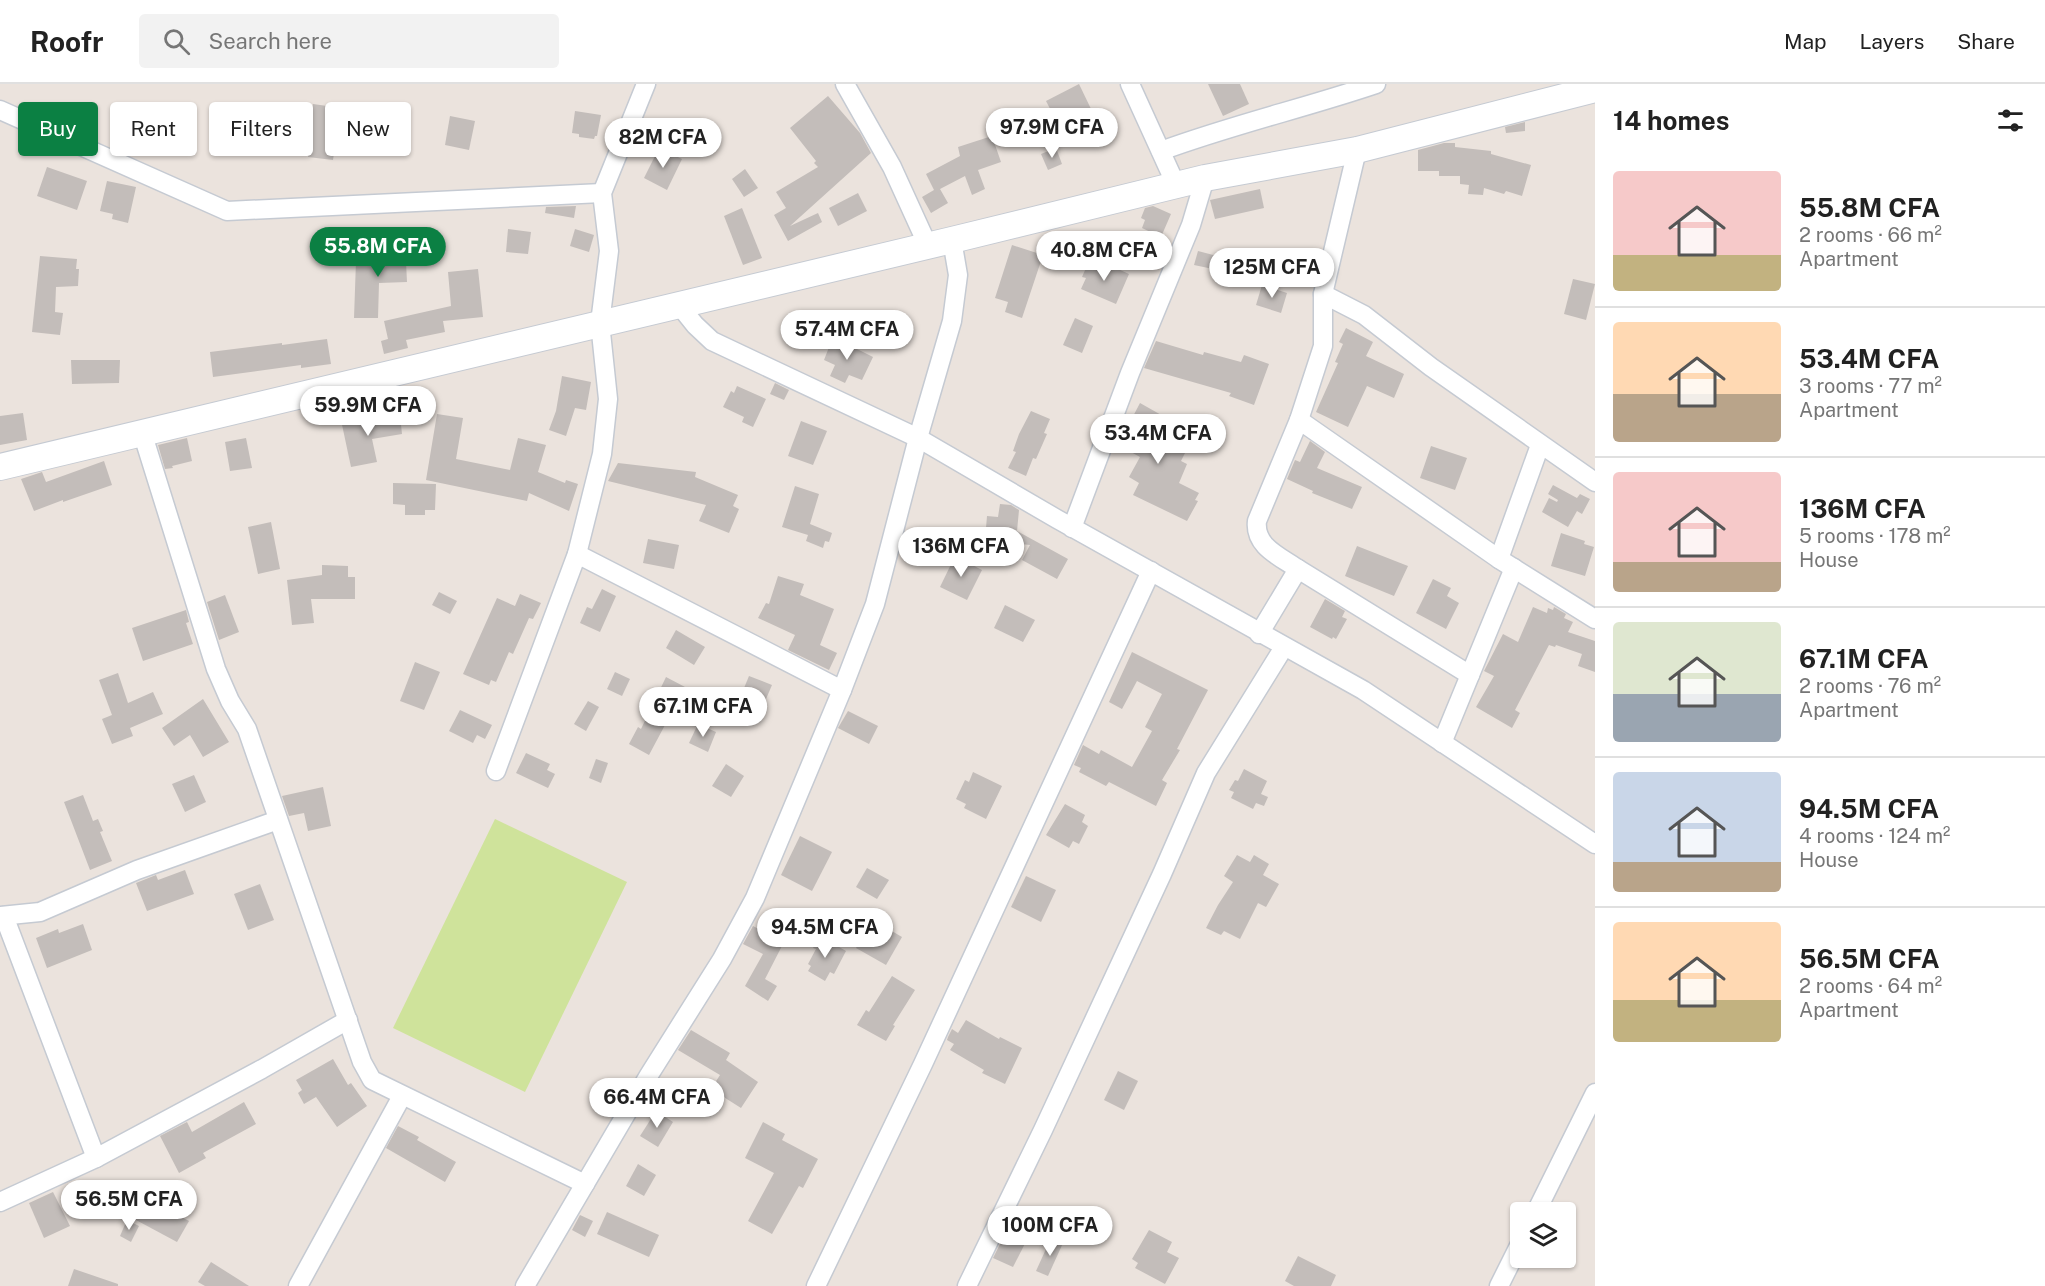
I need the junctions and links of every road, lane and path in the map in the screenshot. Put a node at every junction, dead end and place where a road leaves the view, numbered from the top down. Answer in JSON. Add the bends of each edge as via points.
{"nodes":[{"id":1,"x":646,"y":84,"type":"edge"},
{"id":2,"x":845,"y":84,"type":"edge"},
{"id":3,"x":1130,"y":84,"type":"edge"},
{"id":4,"x":1376,"y":84,"type":"edge"},
{"id":5,"x":1595,"y":89,"type":"edge"},
{"id":6,"x":0,"y":111,"type":"edge"},
{"id":7,"x":1357,"y":150,"type":"junction"},
{"id":8,"x":1161,"y":151,"type":"junction"},
{"id":9,"x":1205,"y":178,"type":"junction"},
{"id":10,"x":1176,"y":185,"type":"junction"},
{"id":11,"x":602,"y":193,"type":"junction"},
{"id":12,"x":940,"y":243,"type":"junction"},
{"id":13,"x":1323,"y":294,"type":"junction"},
{"id":14,"x":679,"y":305,"type":"junction"},
{"id":15,"x":600,"y":323,"type":"junction"},
{"id":16,"x":1299,"y":420,"type":"junction"},
{"id":17,"x":142,"y":432,"type":"junction"},
{"id":18,"x":918,"y":438,"type":"junction"},
{"id":19,"x":1540,"y":445,"type":"junction"},
{"id":20,"x":0,"y":467,"type":"edge"},
{"id":21,"x":1595,"y":482,"type":"edge"},
{"id":22,"x":1072,"y":528,"type":"junction"},
{"id":23,"x":577,"y":554,"type":"junction"},
{"id":24,"x":1506,"y":564,"type":"junction"},
{"id":25,"x":1298,"y":569,"type":"junction"},
{"id":26,"x":1151,"y":571,"type":"junction"},
{"id":27,"x":1595,"y":619,"type":"edge"},
{"id":28,"x":1259,"y":633,"type":"junction"},
{"id":29,"x":1284,"y":647,"type":"junction"},
{"id":30,"x":1470,"y":675,"type":"junction"},
{"id":31,"x":842,"y":690,"type":"junction"},
{"id":32,"x":1442,"y":742,"type":"junction"},
{"id":33,"x":496,"y":771,"type":"dead end"},
{"id":34,"x":279,"y":820,"type":"junction"},
{"id":35,"x":1595,"y":844,"type":"edge"},
{"id":36,"x":2,"y":916,"type":"edge"},
{"id":37,"x":348,"y":1020,"type":"junction"},
{"id":38,"x":1595,"y":1093,"type":"edge"},
{"id":39,"x":402,"y":1096,"type":"junction"},
{"id":40,"x":96,"y":1158,"type":"junction"},
{"id":41,"x":585,"y":1184,"type":"junction"},
{"id":42,"x":0,"y":1202,"type":"edge"},
{"id":43,"x":1541,"y":1202,"type":"edge"},
{"id":44,"x":1510,"y":1264,"type":"edge"},
{"id":45,"x":298,"y":1286,"type":"edge"},
{"id":46,"x":525,"y":1286,"type":"edge"},
{"id":47,"x":816,"y":1286,"type":"edge"},
{"id":48,"x":967,"y":1286,"type":"edge"},
{"id":49,"x":1499,"y":1286,"type":"edge"}],
"edges":[{"from":1,"to":11,"type":"street"},
{"from":2,"to":12,"type":"street"},
{"from":3,"to":8,"type":"street"},
{"from":4,"to":8,"type":"street"},
{"from":5,"to":7,"type":"main road"},
{"from":6,"to":11,"type":"street","via":[[227,211]]},
{"from":7,"to":9,"type":"main road"},
{"from":7,"to":13,"type":"street"},
{"from":8,"to":10,"type":"street"},
{"from":9,"to":10,"type":"main road"},
{"from":9,"to":22,"type":"street","via":[[1191,225]]},
{"from":10,"to":12,"type":"main road"},
{"from":11,"to":15,"type":"street","via":[[609,251]]},
{"from":12,"to":14,"type":"main road"},
{"from":12,"to":18,"type":"street","via":[[958,275],[952,321]]},
{"from":13,"to":16,"type":"street","via":[[1323,346]]},
{"from":13,"to":19,"type":"street","via":[[1365,315]]},
{"from":14,"to":15,"type":"main road"},
{"from":14,"to":18,"type":"street","via":[[712,341]]},
{"from":15,"to":17,"type":"main road"},
{"from":15,"to":23,"type":"street","via":[[608,399],[602,454]]},
{"from":16,"to":24,"type":"street"},
{"from":16,"to":25,"type":"street","via":[[1257,521],[1256,533],[1267,547]]},
{"from":17,"to":20,"type":"main road"},
{"from":17,"to":34,"type":"street","via":[[216,669],[247,729]]},
{"from":18,"to":22,"type":"street"},
{"from":18,"to":31,"type":"street","via":[[875,604]]},
{"from":19,"to":21,"type":"street"},
{"from":19,"to":24,"type":"street"},
{"from":22,"to":26,"type":"street"},
{"from":23,"to":31,"type":"street"},
{"from":23,"to":33,"type":"street"},
{"from":24,"to":27,"type":"street"},
{"from":24,"to":30,"type":"street"},
{"from":25,"to":28,"type":"street"},
{"from":25,"to":30,"type":"street"},
{"from":26,"to":28,"type":"street"},
{"from":26,"to":47,"type":"street"},
{"from":28,"to":29,"type":"street"},
{"from":29,"to":32,"type":"street","via":[[1363,690]]},
{"from":29,"to":48,"type":"street","via":[[1206,773],[1058,1098]]},
{"from":30,"to":32,"type":"street"},
{"from":31,"to":41,"type":"street","via":[[755,898]]},
{"from":32,"to":35,"type":"street"},
{"from":34,"to":36,"type":"street","via":[[137,870],[40,912]]},
{"from":34,"to":37,"type":"street"},
{"from":36,"to":40,"type":"street"},
{"from":37,"to":39,"type":"street","via":[[372,1080]]},
{"from":37,"to":40,"type":"street"},
{"from":38,"to":43,"type":"street"},
{"from":39,"to":41,"type":"street"},
{"from":39,"to":45,"type":"street"},
{"from":40,"to":42,"type":"street"},
{"from":41,"to":46,"type":"street"},
{"from":44,"to":49,"type":"street"}]}
